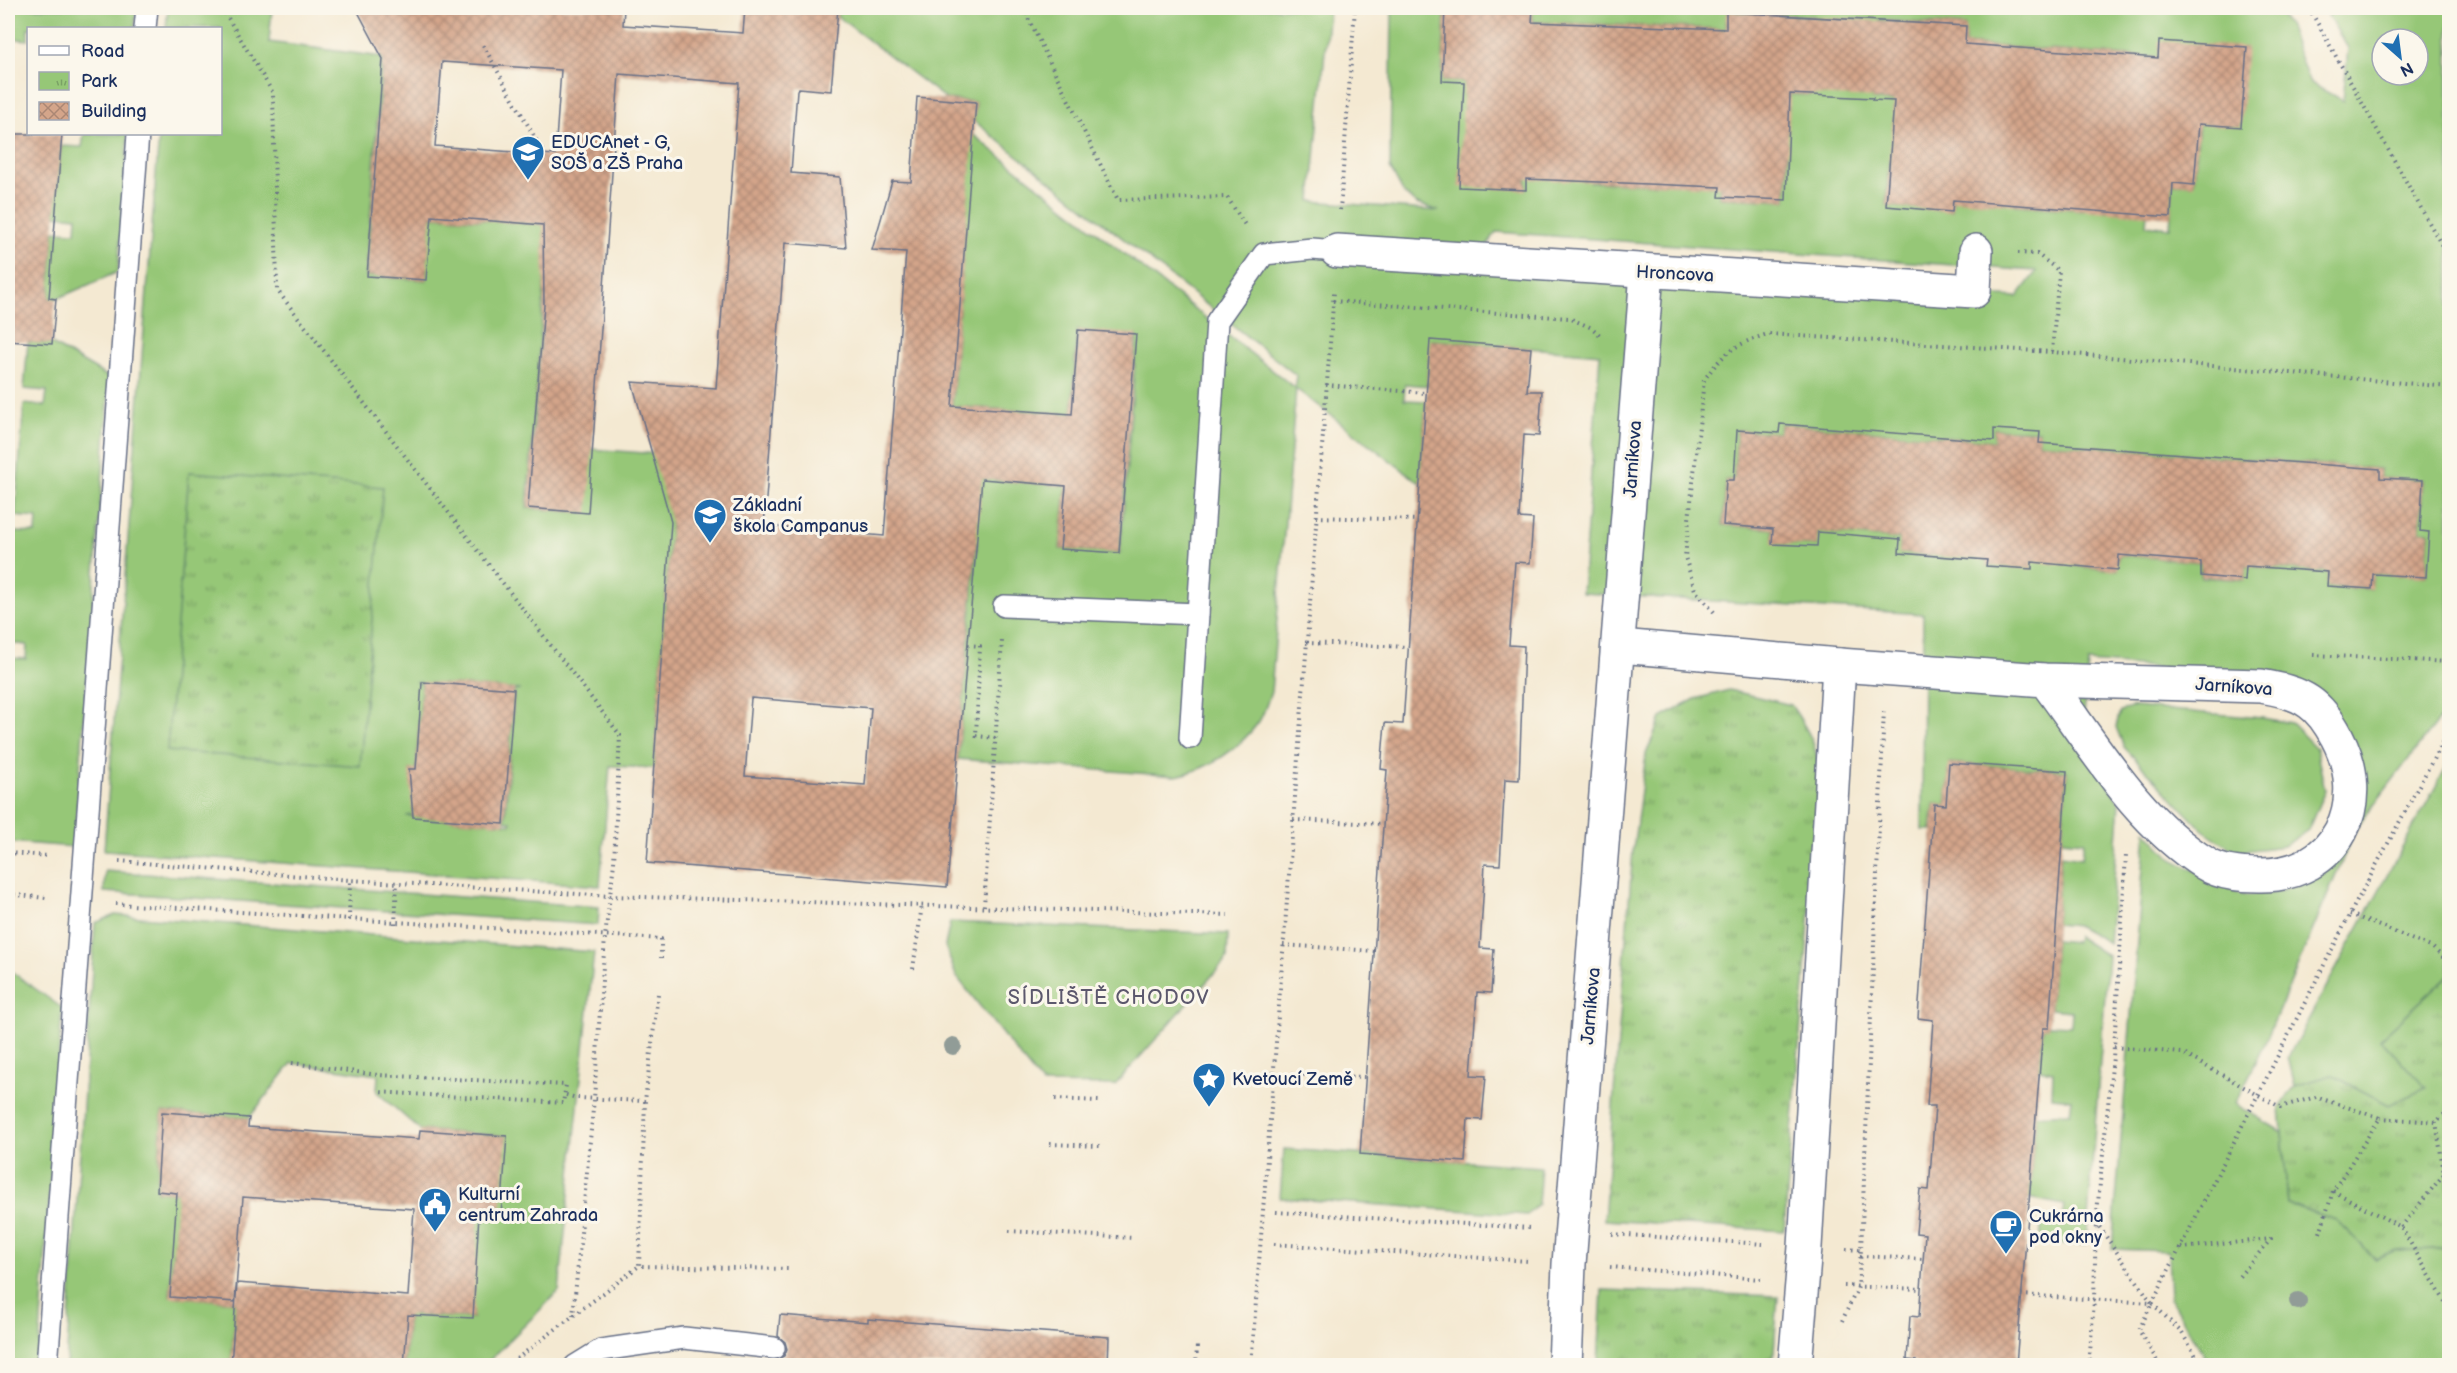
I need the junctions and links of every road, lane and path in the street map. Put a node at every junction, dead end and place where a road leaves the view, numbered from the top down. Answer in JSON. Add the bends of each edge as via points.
{"nodes":[{"id":1,"x":147,"y":8,"type":"edge"},
{"id":2,"x":222,"y":8,"type":"edge"},
{"id":3,"x":1023,"y":8,"type":"edge"},
{"id":4,"x":1355,"y":8,"type":"edge"},
{"id":5,"x":2309,"y":8,"type":"edge"},
{"id":6,"x":145,"y":27,"type":"edge"},
{"id":7,"x":483,"y":45,"type":"dead end"},
{"id":8,"x":138,"y":135,"type":"edge"},
{"id":9,"x":544,"y":154,"type":"dead end"},
{"id":10,"x":1337,"y":251,"type":"junction"},
{"id":11,"x":1976,"y":251,"type":"joint"},
{"id":12,"x":1264,"y":254,"type":"junction"},
{"id":13,"x":2450,"y":260,"type":"edge"},
{"id":14,"x":1647,"y":272,"type":"junction"},
{"id":15,"x":1333,"y":301,"type":"junction"},
{"id":16,"x":1605,"y":339,"type":"dead end"},
{"id":17,"x":2052,"y":352,"type":"junction"},
{"id":18,"x":1326,"y":385,"type":"junction"},
{"id":19,"x":2450,"y":387,"type":"edge"},
{"id":20,"x":1426,"y":393,"type":"dead end"},
{"id":21,"x":1316,"y":517,"type":"junction"},
{"id":22,"x":1418,"y":520,"type":"dead end"},
{"id":23,"x":1004,"y":606,"type":"joint"},
{"id":24,"x":1198,"y":614,"type":"junction"},
{"id":25,"x":1718,"y":617,"type":"dead end"},
{"id":26,"x":1306,"y":643,"type":"junction"},
{"id":27,"x":968,"y":645,"type":"dead end"},
{"id":28,"x":1620,"y":646,"type":"junction"},
{"id":29,"x":1408,"y":647,"type":"dead end"},
{"id":30,"x":2306,"y":655,"type":"dead end"},
{"id":31,"x":2450,"y":662,"type":"edge"},
{"id":32,"x":1839,"y":665,"type":"junction"},
{"id":33,"x":1885,"y":669,"type":"junction"},
{"id":34,"x":2045,"y":680,"type":"junction"},
{"id":35,"x":2450,"y":728,"type":"edge"},
{"id":36,"x":996,"y":738,"type":"junction"},
{"id":37,"x":1190,"y":738,"type":"dead end"},
{"id":38,"x":2130,"y":794,"type":"junction"},
{"id":39,"x":1293,"y":820,"type":"junction"},
{"id":40,"x":1383,"y":824,"type":"dead end"},
{"id":41,"x":8,"y":853,"type":"edge"},
{"id":42,"x":86,"y":858,"type":"junction"},
{"id":43,"x":350,"y":880,"type":"junction"},
{"id":44,"x":397,"y":882,"type":"junction"},
{"id":45,"x":8,"y":894,"type":"edge"},
{"id":46,"x":610,"y":896,"type":"junction"},
{"id":47,"x":81,"y":902,"type":"junction"},
{"id":48,"x":922,"y":905,"type":"junction"},
{"id":49,"x":984,"y":906,"type":"junction"},
{"id":50,"x":2350,"y":914,"type":"junction"},
{"id":51,"x":1228,"y":915,"type":"dead end"},
{"id":52,"x":349,"y":920,"type":"junction"},
{"id":53,"x":396,"y":924,"type":"junction"},
{"id":54,"x":605,"y":937,"type":"junction"},
{"id":55,"x":1283,"y":945,"type":"junction"},
{"id":56,"x":1374,"y":951,"type":"dead end"},
{"id":57,"x":661,"y":958,"type":"dead end"},
{"id":58,"x":2450,"y":964,"type":"edge"},
{"id":59,"x":913,"y":969,"type":"dead end"},
{"id":60,"x":658,"y":993,"type":"dead end"},
{"id":61,"x":2115,"y":1047,"type":"junction"},
{"id":62,"x":291,"y":1063,"type":"dead end"},
{"id":63,"x":1273,"y":1074,"type":"junction"},
{"id":64,"x":1365,"y":1077,"type":"dead end"},
{"id":65,"x":377,"y":1092,"type":"dead end"},
{"id":66,"x":566,"y":1095,"type":"junction"},
{"id":67,"x":2259,"y":1096,"type":"junction"},
{"id":68,"x":1055,"y":1098,"type":"dead end"},
{"id":69,"x":594,"y":1099,"type":"junction"},
{"id":70,"x":645,"y":1101,"type":"junction"},
{"id":71,"x":1100,"y":1101,"type":"dead end"},
{"id":72,"x":2450,"y":1109,"type":"edge"},
{"id":73,"x":2379,"y":1118,"type":"junction"},
{"id":74,"x":2436,"y":1122,"type":"junction"},
{"id":75,"x":1050,"y":1144,"type":"dead end"},
{"id":76,"x":1100,"y":1146,"type":"dead end"},
{"id":77,"x":2333,"y":1191,"type":"junction"},
{"id":78,"x":2096,"y":1222,"type":"junction"},
{"id":79,"x":2401,"y":1227,"type":"junction"},
{"id":80,"x":1009,"y":1231,"type":"dead end"},
{"id":81,"x":2319,"y":1236,"type":"dead end"},
{"id":82,"x":1133,"y":1238,"type":"dead end"},
{"id":83,"x":2181,"y":1248,"type":"junction"},
{"id":84,"x":1860,"y":1256,"type":"junction"},
{"id":85,"x":1923,"y":1258,"type":"dead end"},
{"id":86,"x":639,"y":1266,"type":"junction"},
{"id":87,"x":788,"y":1269,"type":"dead end"},
{"id":88,"x":2237,"y":1279,"type":"dead end"},
{"id":89,"x":1858,"y":1287,"type":"junction"},
{"id":90,"x":1921,"y":1289,"type":"dead end"},
{"id":91,"x":2021,"y":1295,"type":"dead end"},
{"id":92,"x":2094,"y":1301,"type":"junction"},
{"id":93,"x":2152,"y":1302,"type":"junction"},
{"id":94,"x":2450,"y":1311,"type":"edge"},
{"id":95,"x":573,"y":1316,"type":"junction"},
{"id":96,"x":1841,"y":1325,"type":"dead end"},
{"id":97,"x":1197,"y":1345,"type":"dead end"},
{"id":98,"x":774,"y":1348,"type":"dead end"},
{"id":99,"x":47,"y":1365,"type":"edge"},
{"id":100,"x":507,"y":1365,"type":"edge"},
{"id":101,"x":575,"y":1365,"type":"edge"},
{"id":102,"x":1196,"y":1365,"type":"edge"},
{"id":103,"x":1251,"y":1365,"type":"edge"},
{"id":104,"x":1565,"y":1365,"type":"edge"},
{"id":105,"x":1795,"y":1365,"type":"edge"},
{"id":106,"x":2089,"y":1365,"type":"edge"},
{"id":107,"x":2160,"y":1365,"type":"edge"},
{"id":108,"x":2202,"y":1365,"type":"edge"}],
"edges":[{"from":1,"to":6,"type":"lane"},
{"from":2,"to":46,"type":"path","via":[[273,93],[277,290],[620,735]]},
{"from":3,"to":12,"type":"path","via":[[1118,200],[1227,197]]},
{"from":4,"to":10,"type":"path"},
{"from":5,"to":13,"type":"path"},
{"from":7,"to":9,"type":"path"},
{"from":8,"to":42,"type":"lane"},
{"from":10,"to":12,"type":"lane","via":[[1312,249]]},
{"from":10,"to":14,"type":"street","name":"Hroncova"},
{"from":10,"to":15,"type":"path"},
{"from":11,"to":14,"type":"street","name":"Hroncova","via":[[1974,291]]},
{"from":11,"to":17,"type":"path","via":[[2037,254],[2059,271]]},
{"from":12,"to":24,"type":"lane","via":[[1217,321]]},
{"from":14,"to":28,"type":"street","name":"Jarníkova"},
{"from":15,"to":16,"type":"path","via":[[1569,318]]},
{"from":15,"to":18,"type":"path"},
{"from":17,"to":19,"type":"path"},
{"from":17,"to":25,"type":"path","via":[[1768,333],[1741,342],[1720,358],[1704,380],[1685,556],[1695,590]]},
{"from":18,"to":20,"type":"path"},
{"from":18,"to":21,"type":"path"},
{"from":21,"to":22,"type":"path"},
{"from":21,"to":26,"type":"path"},
{"from":23,"to":24,"type":"lane"},
{"from":23,"to":36,"type":"path"},
{"from":24,"to":37,"type":"lane"},
{"from":26,"to":29,"type":"path"},
{"from":26,"to":39,"type":"path"},
{"from":27,"to":36,"type":"path","via":[[980,646],[976,736]]},
{"from":28,"to":32,"type":"street","name":"Jarníkova"},
{"from":28,"to":104,"type":"street","name":"Jarníkova","via":[[1569,1264]]},
{"from":30,"to":31,"type":"path"},
{"from":32,"to":33,"type":"street","name":"Jarníkova"},
{"from":32,"to":105,"type":"street"},
{"from":33,"to":34,"type":"street","name":"Jarníkova"},
{"from":33,"to":84,"type":"path"},
{"from":34,"to":38,"type":"street","name":"Jarníkova"},
{"from":34,"to":38,"type":"street","name":"Jarníkova","via":[[2261,686],[2283,690],[2309,702],[2328,721],[2349,766],[2352,784],[2351,805],[2336,840],[2318,857],[2293,870],[2266,875],[2238,875],[2209,866],[2185,849]]},
{"from":35,"to":50,"type":"path"},
{"from":36,"to":49,"type":"path"},
{"from":38,"to":61,"type":"path"},
{"from":39,"to":40,"type":"path"},
{"from":39,"to":55,"type":"path"},
{"from":41,"to":42,"type":"path"},
{"from":42,"to":43,"type":"path"},
{"from":42,"to":47,"type":"lane"},
{"from":43,"to":44,"type":"path"},
{"from":43,"to":52,"type":"path"},
{"from":44,"to":46,"type":"path"},
{"from":44,"to":53,"type":"path"},
{"from":45,"to":47,"type":"path"},
{"from":46,"to":48,"type":"path"},
{"from":46,"to":54,"type":"path"},
{"from":47,"to":52,"type":"path"},
{"from":47,"to":99,"type":"lane"},
{"from":48,"to":49,"type":"path"},
{"from":48,"to":59,"type":"path"},
{"from":49,"to":51,"type":"path"},
{"from":50,"to":58,"type":"path","via":[[2433,948]]},
{"from":50,"to":67,"type":"path"},
{"from":52,"to":53,"type":"path"},
{"from":53,"to":54,"type":"path"},
{"from":54,"to":57,"type":"path","via":[[661,939]]},
{"from":54,"to":69,"type":"path"},
{"from":55,"to":56,"type":"path"},
{"from":55,"to":63,"type":"path"},
{"from":60,"to":70,"type":"path"},
{"from":61,"to":67,"type":"path","via":[[2182,1053]]},
{"from":61,"to":78,"type":"path"},
{"from":62,"to":66,"type":"path","via":[[378,1075],[566,1085]]},
{"from":63,"to":64,"type":"path"},
{"from":63,"to":103,"type":"path"},
{"from":65,"to":66,"type":"path","via":[[563,1103]]},
{"from":66,"to":69,"type":"path"},
{"from":67,"to":73,"type":"path","via":[[2280,1107],[2316,1097]]},
{"from":67,"to":83,"type":"path"},
{"from":68,"to":71,"type":"path"},
{"from":69,"to":70,"type":"path"},
{"from":69,"to":95,"type":"path"},
{"from":70,"to":86,"type":"path"},
{"from":72,"to":74,"type":"path"},
{"from":73,"to":74,"type":"path"},
{"from":73,"to":77,"type":"path"},
{"from":74,"to":79,"type":"path","via":[[2444,1174]]},
{"from":75,"to":76,"type":"path"},
{"from":77,"to":79,"type":"path"},
{"from":77,"to":81,"type":"path"},
{"from":78,"to":92,"type":"path"},
{"from":78,"to":93,"type":"path"},
{"from":79,"to":94,"type":"path"},
{"from":80,"to":82,"type":"path"},
{"from":83,"to":88,"type":"path","via":[[2271,1239]]},
{"from":83,"to":93,"type":"path"},
{"from":84,"to":85,"type":"path"},
{"from":84,"to":89,"type":"path"},
{"from":86,"to":87,"type":"path"},
{"from":86,"to":95,"type":"path"},
{"from":89,"to":90,"type":"path"},
{"from":89,"to":96,"type":"path"},
{"from":91,"to":92,"type":"path"},
{"from":92,"to":93,"type":"path"},
{"from":92,"to":106,"type":"path"},
{"from":93,"to":107,"type":"path","via":[[2139,1330]]},
{"from":93,"to":108,"type":"path","via":[[2182,1333]]},
{"from":95,"to":100,"type":"path"},
{"from":97,"to":102,"type":"path"},
{"from":98,"to":101,"type":"lane","via":[[684,1338],[601,1350]]}]}
